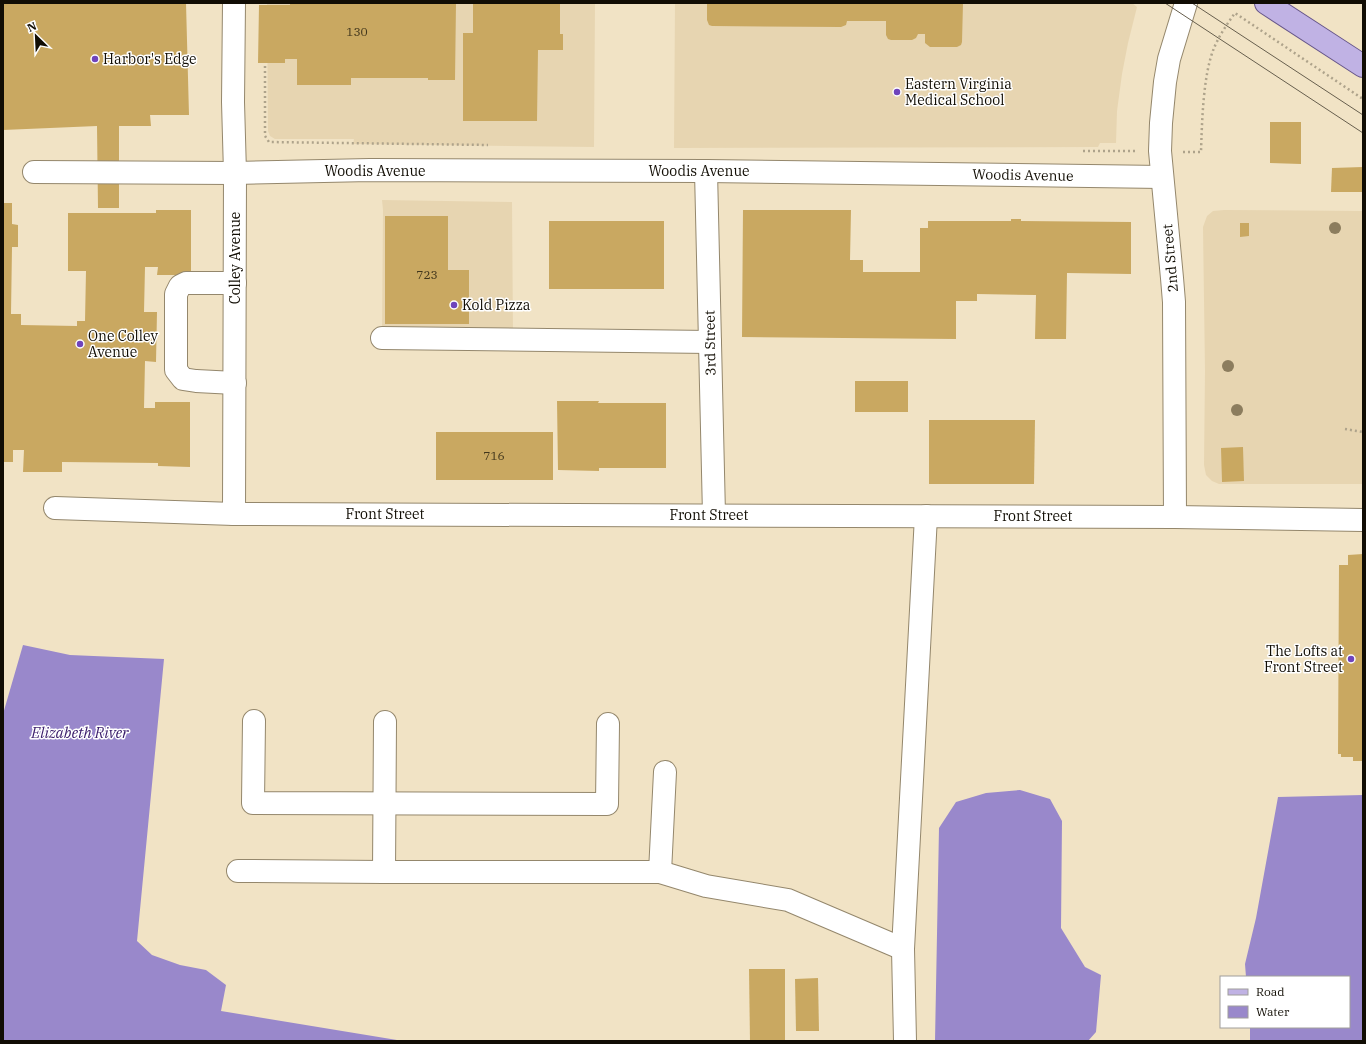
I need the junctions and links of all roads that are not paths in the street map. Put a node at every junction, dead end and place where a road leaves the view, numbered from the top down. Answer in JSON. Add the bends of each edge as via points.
{"nodes":[{"id":1,"x":234,"y":3,"type":"edge"},
{"id":2,"x":1186,"y":3,"type":"edge"},
{"id":3,"x":1266,"y":3,"type":"edge"},
{"id":4,"x":1363,"y":66,"type":"edge"},
{"id":5,"x":706,"y":171,"type":"junction"},
{"id":6,"x":34,"y":172,"type":"dead end"},
{"id":7,"x":235,"y":173,"type":"junction"},
{"id":8,"x":1162,"y":177,"type":"junction"},
{"id":9,"x":235,"y":283,"type":"junction"},
{"id":10,"x":382,"y":338,"type":"dead end"},
{"id":11,"x":710,"y":342,"type":"junction"},
{"id":12,"x":235,"y":383,"type":"junction"},
{"id":13,"x":54,"y":508,"type":"dead end"},
{"id":14,"x":234,"y":514,"type":"junction"},
{"id":15,"x":714,"y":515,"type":"junction"},
{"id":16,"x":926,"y":516,"type":"junction"},
{"id":17,"x":1175,"y":517,"type":"junction"},
{"id":18,"x":1363,"y":520,"type":"edge"},
{"id":19,"x":254,"y":721,"type":"dead end"},
{"id":20,"x":386,"y":722,"type":"dead end"},
{"id":21,"x":608,"y":724,"type":"dead end"},
{"id":22,"x":665,"y":772,"type":"dead end"},
{"id":23,"x":385,"y":803,"type":"junction"},
{"id":24,"x":238,"y":871,"type":"dead end"},
{"id":25,"x":384,"y":872,"type":"junction"},
{"id":26,"x":660,"y":872,"type":"junction"},
{"id":27,"x":903,"y":949,"type":"junction"},
{"id":28,"x":904,"y":1041,"type":"edge"}],
"edges":[{"from":1,"to":7,"type":"street","name":"Colley Avenue"},
{"from":2,"to":8,"type":"street","name":"2nd Street","via":[[1169,59],[1162,103]]},
{"from":3,"to":4,"type":"main road"},
{"from":5,"to":7,"type":"street","name":"Woodis Avenue","via":[[370,170]]},
{"from":5,"to":8,"type":"street","name":"Woodis Avenue"},
{"from":5,"to":11,"type":"street","name":"3rd Street"},
{"from":6,"to":7,"type":"street","name":"Woodis Avenue"},
{"from":7,"to":9,"type":"street","name":"Colley Avenue"},
{"from":8,"to":17,"type":"street","name":"2nd Street","via":[[1174,302]]},
{"from":9,"to":12,"type":"street","name":"Colley Avenue"},
{"from":9,"to":12,"type":"street","via":[[186,283],[180,286],[176,294],[176,370],[183,378],[196,381]]},
{"from":10,"to":11,"type":"street"},
{"from":11,"to":15,"type":"street","name":"3rd Street"},
{"from":12,"to":14,"type":"street","name":"Colley Avenue"},
{"from":13,"to":14,"type":"street","name":"Front Street"},
{"from":14,"to":15,"type":"street","name":"Front Street"},
{"from":15,"to":16,"type":"street","name":"Front Street"},
{"from":16,"to":17,"type":"street","name":"Front Street"},
{"from":16,"to":27,"type":"street"},
{"from":17,"to":18,"type":"street","name":"Front Street"},
{"from":19,"to":23,"type":"street","via":[[253,803]]},
{"from":20,"to":23,"type":"street"},
{"from":21,"to":23,"type":"street","via":[[607,804]]},
{"from":22,"to":26,"type":"street"},
{"from":23,"to":25,"type":"street"},
{"from":24,"to":25,"type":"street"},
{"from":25,"to":26,"type":"street"},
{"from":26,"to":27,"type":"street","via":[[706,886],[788,900]]},
{"from":27,"to":28,"type":"street"}]}
